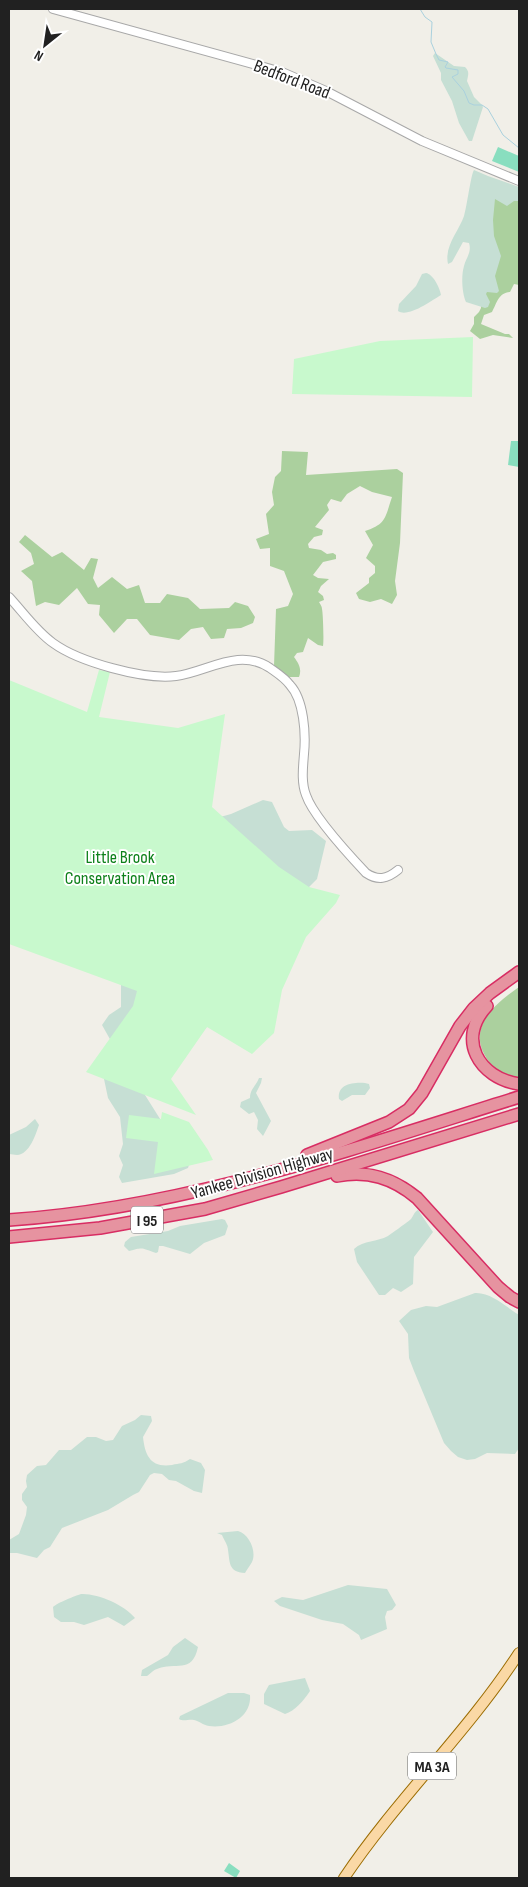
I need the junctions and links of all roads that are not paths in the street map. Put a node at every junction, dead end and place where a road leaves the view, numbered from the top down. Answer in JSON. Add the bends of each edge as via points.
{"nodes":[{"id":1,"x":54,"y":9,"type":"edge"},
{"id":2,"x":519,"y":181,"type":"edge"},
{"id":3,"x":9,"y":597,"type":"edge"},
{"id":4,"x":398,"y":870,"type":"dead end"},
{"id":5,"x":519,"y":972,"type":"edge"},
{"id":6,"x":519,"y":980,"type":"edge"},
{"id":7,"x":519,"y":1084,"type":"edge"},
{"id":8,"x":519,"y":1097,"type":"edge"},
{"id":9,"x":519,"y":1114,"type":"edge"},
{"id":10,"x":268,"y":1173,"type":"junction"},
{"id":11,"x":282,"y":1187,"type":"junction"},
{"id":12,"x":9,"y":1220,"type":"edge"},
{"id":13,"x":9,"y":1237,"type":"edge"},
{"id":14,"x":519,"y":1302,"type":"edge"},
{"id":15,"x":519,"y":1653,"type":"edge"},
{"id":16,"x":344,"y":1878,"type":"edge"}],
"edges":[{"from":1,"to":2,"type":"street","name":"Bedford Road","via":[[288,74],[422,141]]},
{"from":3,"to":4,"type":"street","via":[[52,643],[85,659],[117,669],[166,677],[242,659],[270,668],[290,685],[299,704],[304,724],[303,782],[312,808],[374,878],[391,876]]},
{"from":5,"to":10,"type":"highway","via":[[474,1008],[419,1097],[406,1112]]},
{"from":6,"to":7,"type":"highway","via":[[478,1016],[473,1041],[477,1058],[488,1071]]},
{"from":8,"to":10,"type":"highway","name":"Yankee Division Highway","number":"I 95"},
{"from":9,"to":11,"type":"highway","name":"Yankee Division Highway","number":"I 95"},
{"from":10,"to":12,"type":"highway","name":"Yankee Division Highway","number":"I 95","via":[[140,1204]]},
{"from":11,"to":13,"type":"highway","name":"Yankee Division Highway","number":"I 95","via":[[205,1209],[140,1221]]},
{"from":11,"to":14,"type":"highway","via":[[358,1174],[391,1180],[417,1198],[498,1287]]},
{"from":15,"to":16,"type":"main road","number":"MA 3A","via":[[473,1718]]}]}
